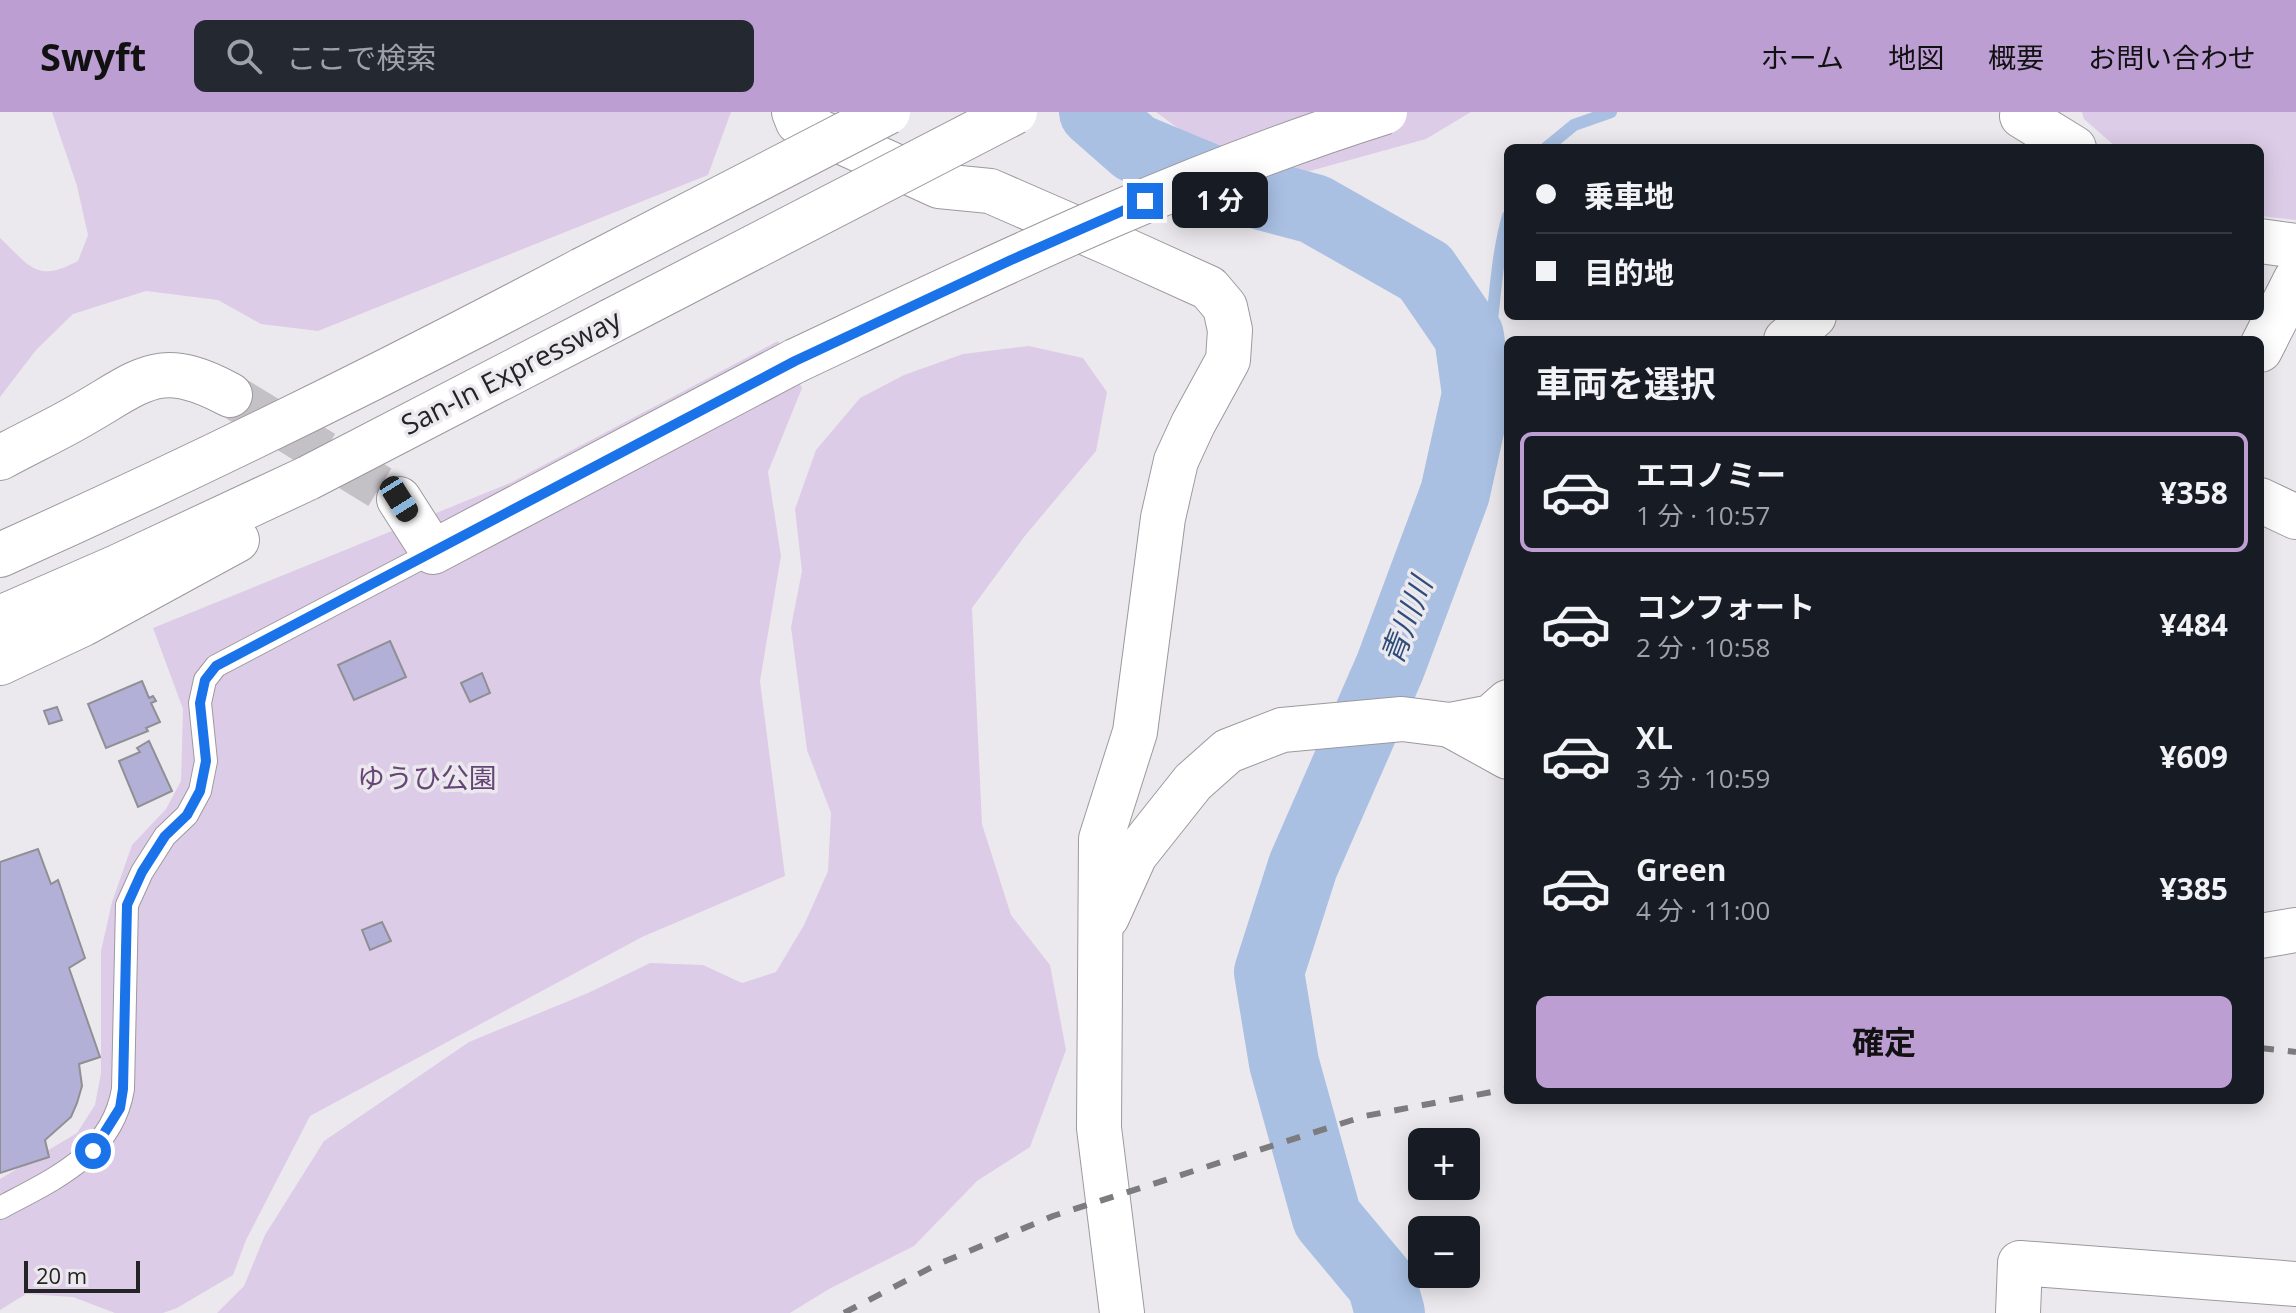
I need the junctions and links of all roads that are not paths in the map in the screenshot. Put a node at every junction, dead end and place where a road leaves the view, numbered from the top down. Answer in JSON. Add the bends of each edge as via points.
{"nodes":[{"id":1,"x":794,"y":112,"type":"edge"},
{"id":2,"x":888,"y":112,"type":"edge"},
{"id":3,"x":1015,"y":112,"type":"edge"},
{"id":4,"x":1385,"y":112,"type":"edge"},
{"id":5,"x":2017,"y":125,"type":"edge"},
{"id":6,"x":2064,"y":144,"type":"edge"},
{"id":7,"x":2264,"y":242,"type":"edge"},
{"id":8,"x":2296,"y":246,"type":"edge"},
{"id":9,"x":2296,"y":279,"type":"edge"},
{"id":10,"x":1809,"y":320,"type":"edge"},
{"id":11,"x":1791,"y":336,"type":"edge"},
{"id":12,"x":568,"y":342,"type":"junction"},
{"id":13,"x":2264,"y":342,"type":"edge"},
{"id":14,"x":230,"y":395,"type":"tunnel mouth"},
{"id":15,"x":0,"y":458,"type":"edge"},
{"id":16,"x":399,"y":499,"type":"tunnel mouth"},
{"id":17,"x":2264,"y":502,"type":"edge"},
{"id":18,"x":2296,"y":517,"type":"edge"},
{"id":19,"x":433,"y":552,"type":"junction"},
{"id":20,"x":0,"y":555,"type":"edge"},
{"id":21,"x":0,"y":618,"type":"edge"},
{"id":22,"x":0,"y":663,"type":"edge"},
{"id":23,"x":1504,"y":706,"type":"edge"},
{"id":24,"x":1450,"y":725,"type":"junction"},
{"id":25,"x":1504,"y":755,"type":"edge"},
{"id":26,"x":1101,"y":930,"type":"junction"},
{"id":27,"x":2296,"y":930,"type":"edge"},
{"id":28,"x":2264,"y":935,"type":"edge"},
{"id":29,"x":0,"y":1208,"type":"edge"},
{"id":30,"x":2296,"y":1284,"type":"edge"},
{"id":31,"x":1122,"y":1313,"type":"edge"},
{"id":32,"x":2018,"y":1313,"type":"edge"}],
"edges":[{"from":1,"to":26,"type":"main road","via":[[798,122],[939,186],[990,191],[1174,271],[1209,288],[1225,307],[1228,360],[1176,461],[1163,518],[1135,732],[1101,839]]},
{"from":2,"to":20,"type":"main road","name":"San-In Expressway","bridge":true,"via":[[426,352]]},
{"from":3,"to":12,"type":"main road","name":"San-In Expressway","bridge":true},
{"from":4,"to":19,"type":"main road","bridge":true,"via":[[1226,166],[1011,260],[795,361]]},
{"from":5,"to":6,"type":"main road"},
{"from":7,"to":8,"type":"main road"},
{"from":9,"to":13,"type":"main road"},
{"from":10,"to":11,"type":"main road"},
{"from":12,"to":21,"type":"main road","name":"San-In Expressway","via":[[308,478]]},
{"from":12,"to":22,"type":"main road","via":[[294,508],[95,618]]},
{"from":14,"to":15,"type":"main road","via":[[199,378],[163,374],[129,385]]},
{"from":16,"to":19,"type":"main road"},
{"from":17,"to":18,"type":"main road"},
{"from":19,"to":29,"type":"lane","via":[[216,666],[205,680],[200,703],[206,761],[200,791],[187,815],[165,836],[127,905],[120,1108],[93,1151],[72,1169]]},
{"from":23,"to":24,"type":"main road","via":[[1491,717]]},
{"from":24,"to":25,"type":"main road"},
{"from":24,"to":26,"type":"main road","via":[[1402,719],[1282,730],[1228,751],[1193,782],[1135,855]]},
{"from":26,"to":31,"type":"main road","via":[[1099,1128]]},
{"from":27,"to":28,"type":"main road"},
{"from":30,"to":32,"type":"main road","via":[[2020,1263]]}]}
